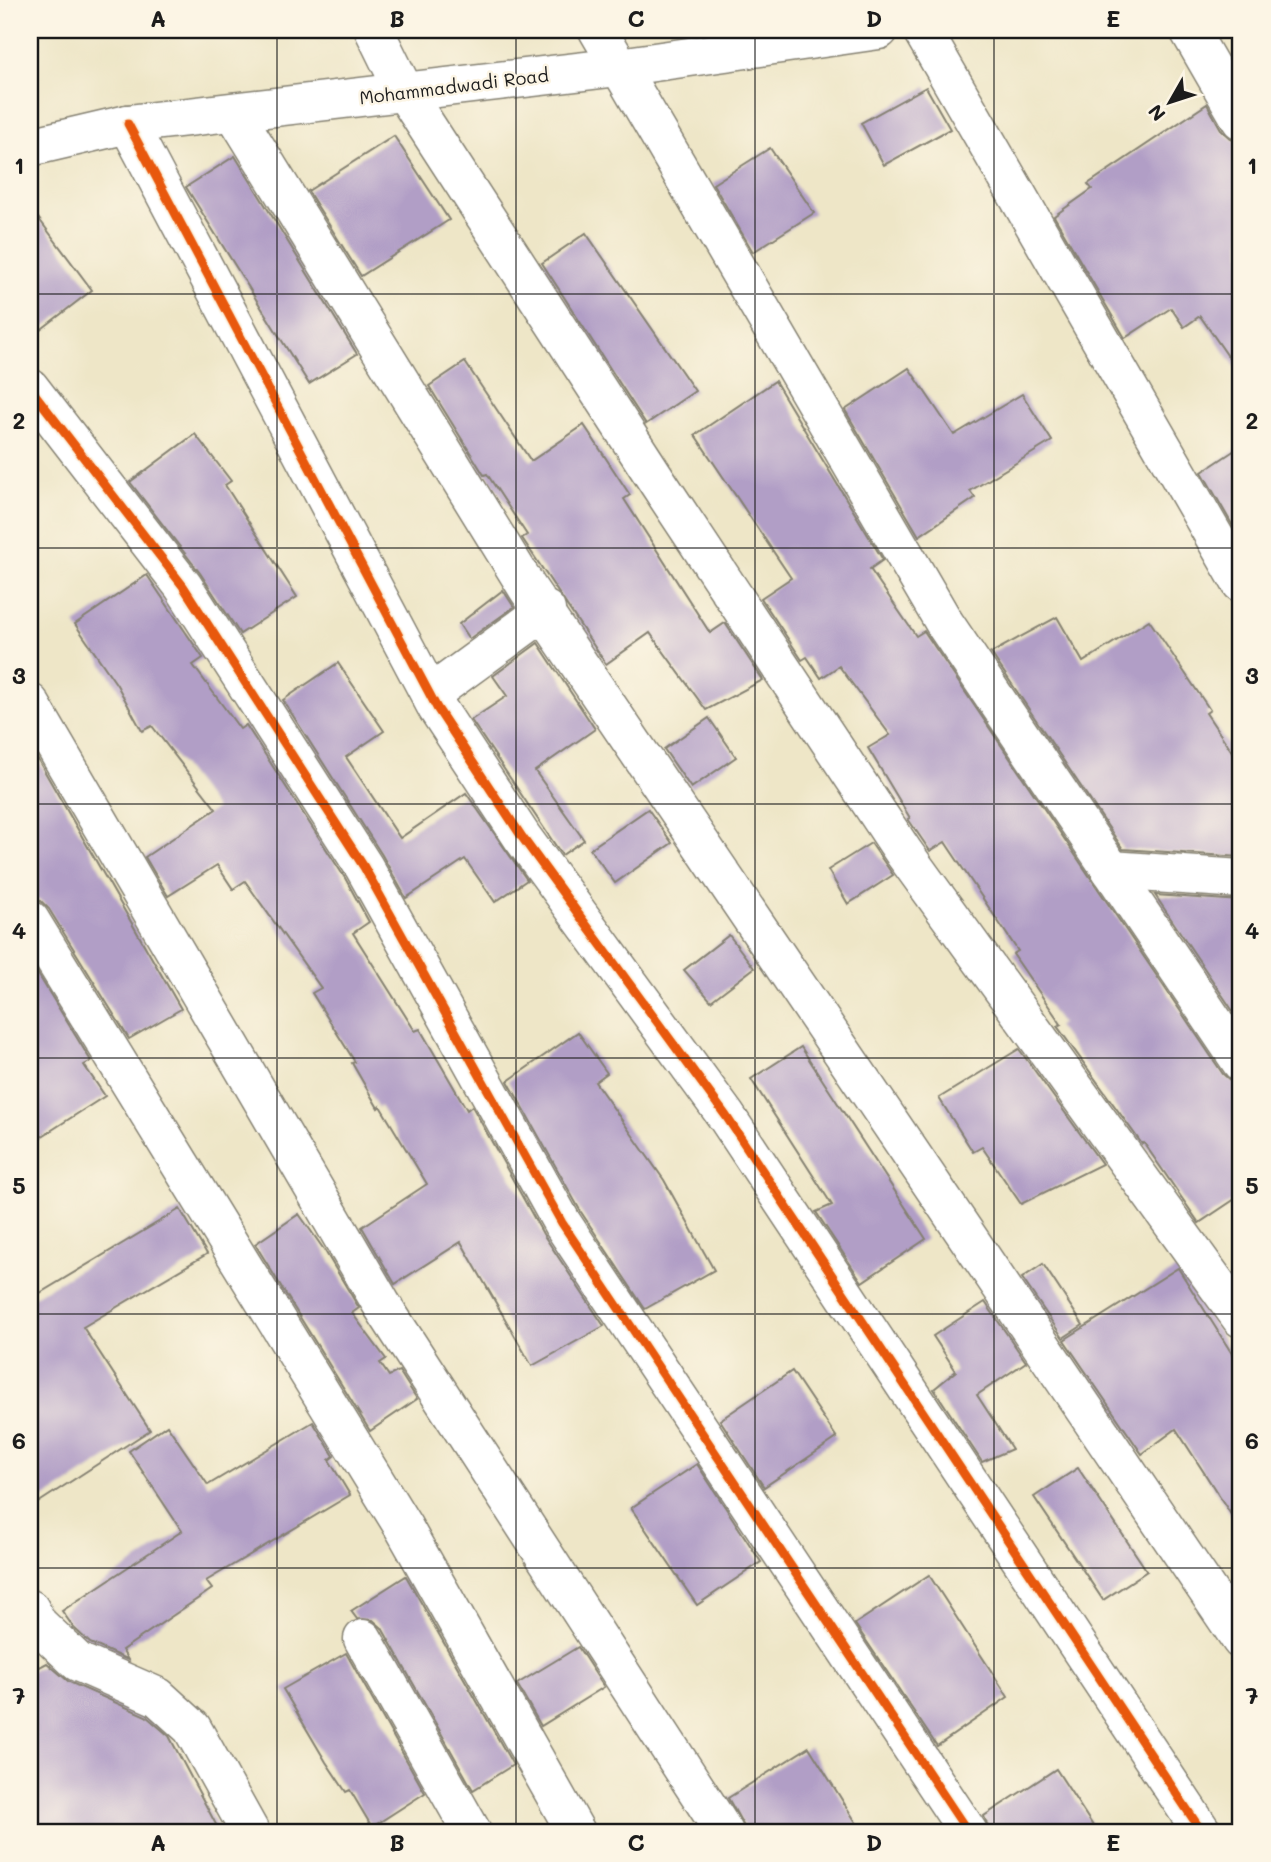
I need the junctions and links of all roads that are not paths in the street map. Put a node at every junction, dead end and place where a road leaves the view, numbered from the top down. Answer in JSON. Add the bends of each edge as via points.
{"nodes":[{"id":1,"x":374,"y":30,"type":"edge"},
{"id":2,"x":598,"y":30,"type":"edge"},
{"id":3,"x":879,"y":30,"type":"edge"},
{"id":4,"x":922,"y":30,"type":"edge"},
{"id":5,"x":1189,"y":30,"type":"edge"},
{"id":6,"x":619,"y":67,"type":"junction"},
{"id":7,"x":405,"y":93,"type":"junction"},
{"id":8,"x":234,"y":113,"type":"junction"},
{"id":9,"x":1241,"y":120,"type":"edge"},
{"id":10,"x":128,"y":124,"type":"junction"},
{"id":11,"x":30,"y":147,"type":"edge"},
{"id":12,"x":30,"y":388,"type":"edge"},
{"id":13,"x":1241,"y":583,"type":"edge"},
{"id":14,"x":546,"y":610,"type":"junction"},
{"id":15,"x":431,"y":694,"type":"junction"},
{"id":16,"x":30,"y":703,"type":"edge"},
{"id":17,"x":1111,"y":870,"type":"junction"},
{"id":18,"x":1241,"y":879,"type":"edge"},
{"id":19,"x":30,"y":920,"type":"edge"},
{"id":20,"x":1241,"y":1062,"type":"edge"},
{"id":21,"x":1241,"y":1318,"type":"edge"},
{"id":22,"x":30,"y":1609,"type":"edge"},
{"id":23,"x":363,"y":1639,"type":"dead end"},
{"id":24,"x":1241,"y":1640,"type":"edge"},
{"id":25,"x":250,"y":1832,"type":"edge"},
{"id":26,"x":472,"y":1832,"type":"edge"},
{"id":27,"x":576,"y":1832,"type":"edge"},
{"id":28,"x":724,"y":1832,"type":"edge"},
{"id":29,"x":968,"y":1832,"type":"edge"},
{"id":30,"x":1202,"y":1832,"type":"edge"}],
"edges":[{"from":1,"to":7,"type":"street"},
{"from":2,"to":6,"type":"street"},
{"from":3,"to":6,"type":"street","name":"Mohammadwadi Road"},
{"from":4,"to":13,"type":"street"},
{"from":5,"to":9,"type":"street"},
{"from":6,"to":7,"type":"street","name":"Mohammadwadi Road"},
{"from":6,"to":17,"type":"street","via":[[945,625]]},
{"from":7,"to":8,"type":"street","name":"Mohammadwadi Road"},
{"from":7,"to":21,"type":"street","via":[[904,853]]},
{"from":8,"to":10,"type":"street","name":"Mohammadwadi Road"},
{"from":8,"to":14,"type":"street","via":[[528,589]]},
{"from":10,"to":11,"type":"street","name":"Mohammadwadi Road"},
{"from":10,"to":15,"type":"street"},
{"from":12,"to":29,"type":"street","via":[[183,586],[364,867],[562,1223]]},
{"from":14,"to":15,"type":"street"},
{"from":14,"to":24,"type":"street"},
{"from":15,"to":30,"type":"street","via":[[522,837],[726,1115]]},
{"from":16,"to":28,"type":"street","via":[[382,1305]]},
{"from":17,"to":18,"type":"street"},
{"from":17,"to":20,"type":"street"},
{"from":19,"to":27,"type":"street","via":[[404,1528]]},
{"from":22,"to":25,"type":"street","via":[[38,1624],[78,1662],[158,1697],[192,1728]]},
{"from":23,"to":26,"type":"street"}]}
